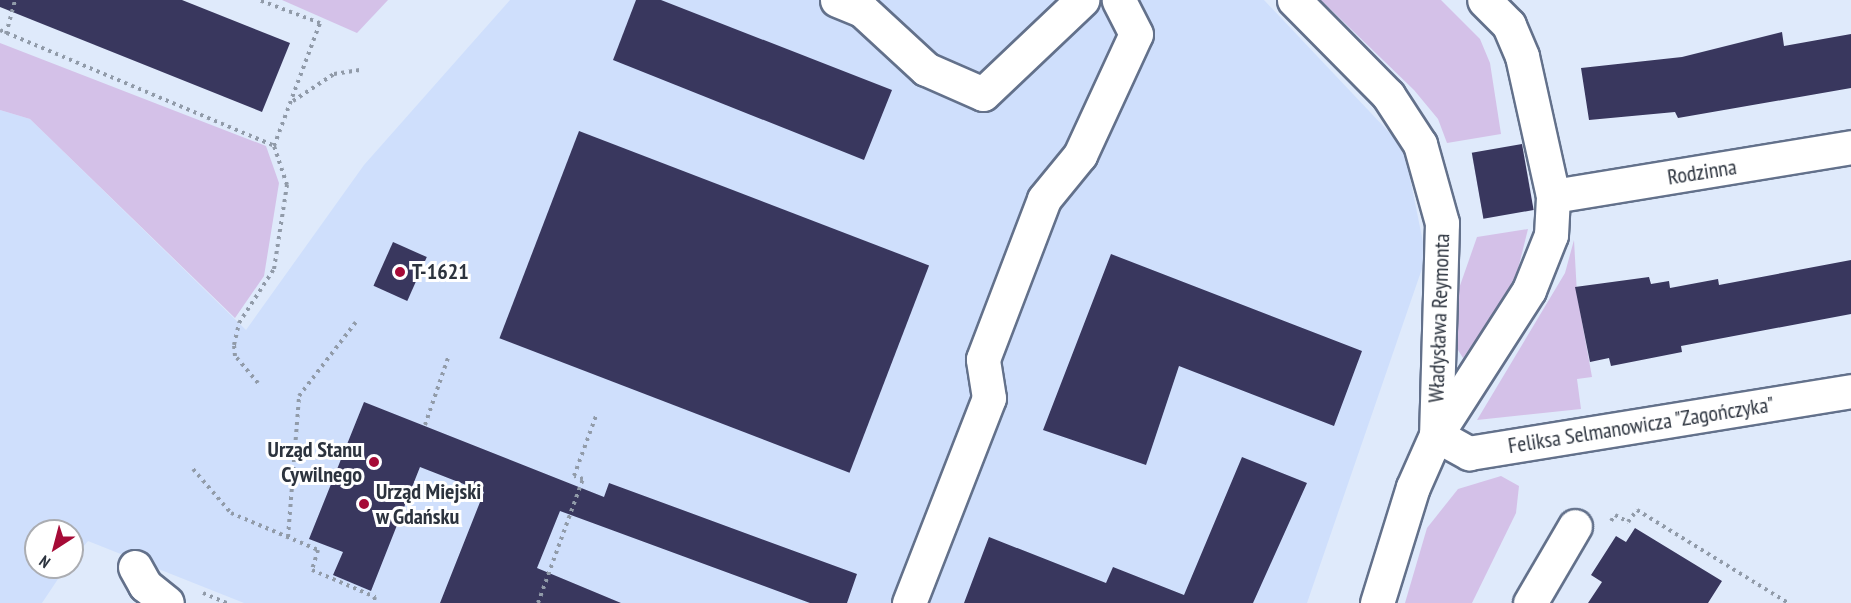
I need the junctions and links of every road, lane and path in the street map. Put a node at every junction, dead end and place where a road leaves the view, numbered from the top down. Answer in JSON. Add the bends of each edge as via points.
{"nodes":[{"id":1,"x":15,"y":0,"type":"edge"},
{"id":2,"x":259,"y":0,"type":"edge"},
{"id":3,"x":837,"y":0,"type":"edge"},
{"id":4,"x":1082,"y":0,"type":"edge"},
{"id":5,"x":1119,"y":0,"type":"edge"},
{"id":6,"x":1294,"y":0,"type":"edge"},
{"id":7,"x":1484,"y":0,"type":"edge"},
{"id":8,"x":0,"y":30,"type":"edge"},
{"id":9,"x":6,"y":34,"type":"junction"},
{"id":10,"x":360,"y":70,"type":"dead end"},
{"id":11,"x":292,"y":101,"type":"junction"},
{"id":12,"x":274,"y":146,"type":"junction"},
{"id":13,"x":1851,"y":147,"type":"edge"},
{"id":14,"x":1553,"y":196,"type":"junction"},
{"id":15,"x":356,"y":322,"type":"dead end"},
{"id":16,"x":448,"y":358,"type":"dead end"},
{"id":17,"x":258,"y":383,"type":"dead end"},
{"id":18,"x":1851,"y":391,"type":"edge"},
{"id":19,"x":596,"y":416,"type":"dead end"},
{"id":20,"x":425,"y":425,"type":"dead end"},
{"id":21,"x":1436,"y":435,"type":"junction"},
{"id":22,"x":193,"y":469,"type":"dead end"},
{"id":23,"x":1631,"y":518,"type":"dead end"},
{"id":24,"x":1575,"y":526,"type":"dead end"},
{"id":25,"x":288,"y":537,"type":"junction"},
{"id":26,"x":135,"y":567,"type":"dead end"},
{"id":27,"x":167,"y":603,"type":"edge"},
{"id":28,"x":373,"y":603,"type":"edge"},
{"id":29,"x":538,"y":603,"type":"edge"},
{"id":30,"x":909,"y":603,"type":"edge"},
{"id":31,"x":1377,"y":603,"type":"edge"},
{"id":32,"x":1530,"y":603,"type":"edge"},
{"id":33,"x":1788,"y":603,"type":"edge"}],
"edges":[{"from":1,"to":9,"type":"path"},
{"from":2,"to":11,"type":"path","via":[[320,23]]},
{"from":3,"to":4,"type":"street","via":[[862,10],[926,69],[983,94]]},
{"from":5,"to":30,"type":"street","via":[[1136,34],[1080,155],[1044,199],[983,359],[989,398]]},
{"from":6,"to":21,"type":"street","name":"Władysława Reymonta","via":[[1388,95],[1420,144],[1443,223]]},
{"from":7,"to":14,"type":"street","name":"Władysława Reymonta","via":[[1509,25],[1522,56]]},
{"from":8,"to":9,"type":"path"},
{"from":9,"to":12,"type":"path"},
{"from":10,"to":11,"type":"path","via":[[334,74]]},
{"from":11,"to":12,"type":"path"},
{"from":12,"to":17,"type":"path","via":[[287,185],[274,269],[239,323],[234,345],[235,356]]},
{"from":13,"to":14,"type":"street","name":"Rodzinna"},
{"from":14,"to":21,"type":"street","name":"Władysława Reymonta","via":[[1551,235],[1529,290]]},
{"from":15,"to":25,"type":"path","via":[[299,396]]},
{"from":16,"to":20,"type":"path"},
{"from":18,"to":21,"type":"street","name":"Feliksa Selmanowicza \"Zagończyka\"","via":[[1469,453]]},
{"from":19,"to":29,"type":"path","via":[[574,476],[583,479]]},
{"from":21,"to":31,"type":"street","name":"Władysława Reymonta","via":[[1413,487]]},
{"from":22,"to":25,"type":"path","via":[[231,513]]},
{"from":23,"to":33,"type":"path","via":[[1637,510]]},
{"from":24,"to":32,"type":"street"},
{"from":25,"to":28,"type":"path","via":[[318,550],[312,570],[375,597]]},
{"from":26,"to":27,"type":"street","via":[[145,585]]}]}
